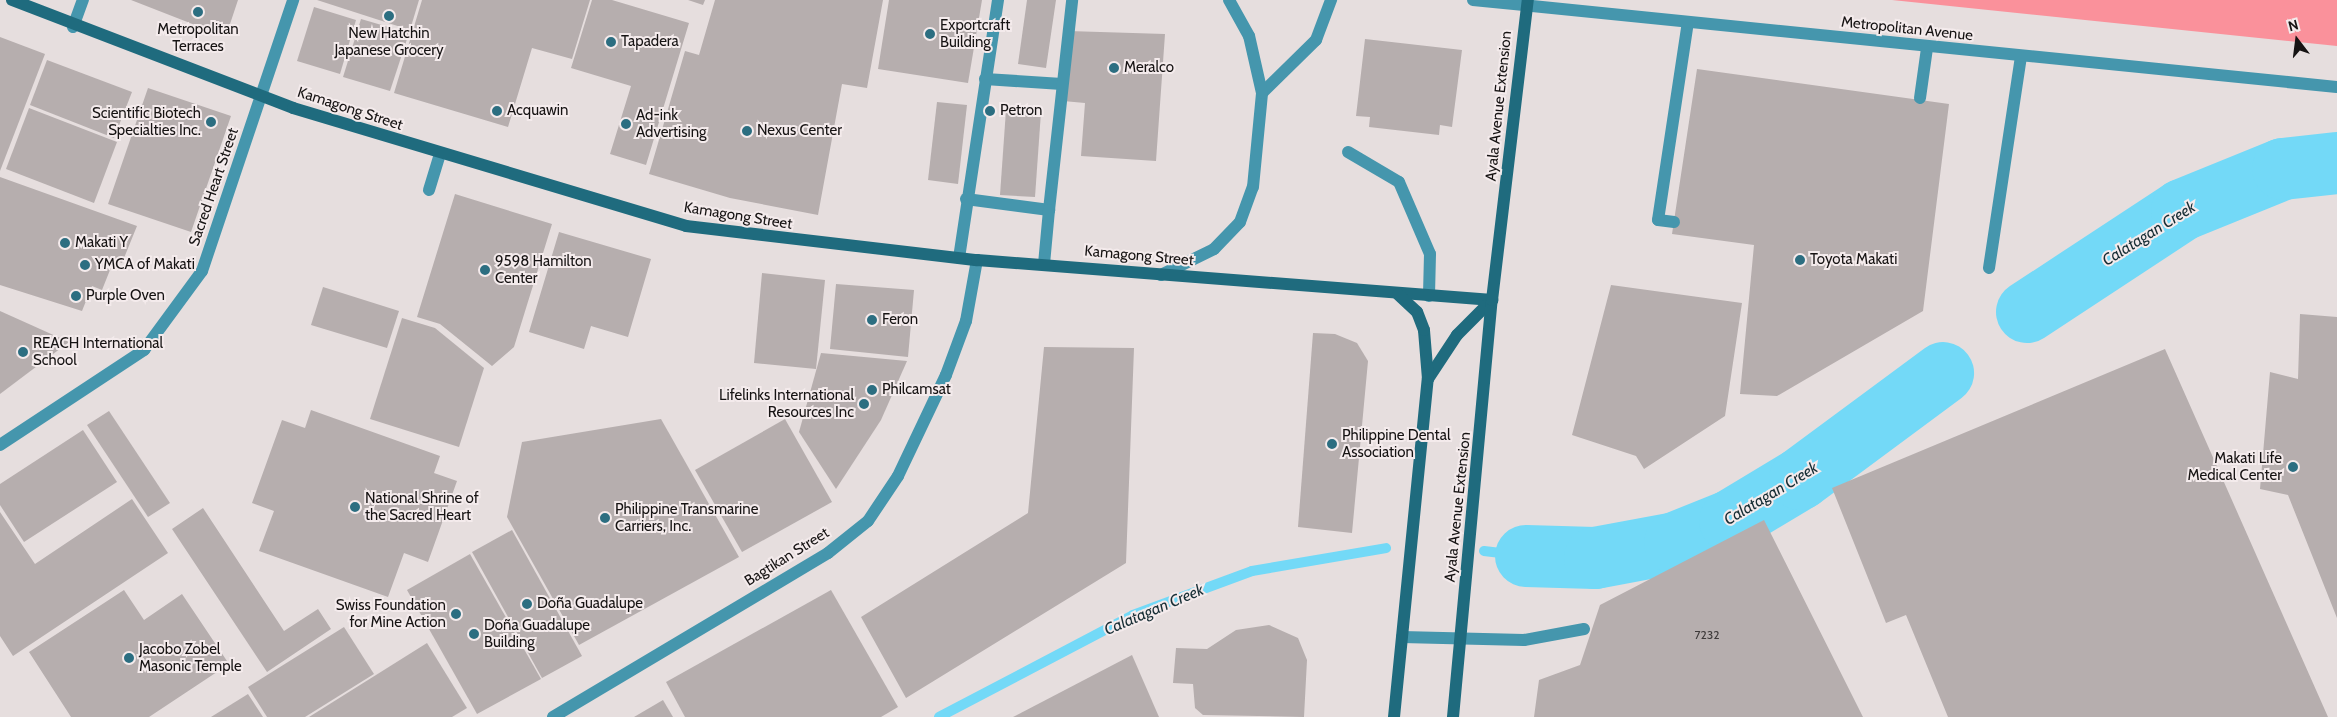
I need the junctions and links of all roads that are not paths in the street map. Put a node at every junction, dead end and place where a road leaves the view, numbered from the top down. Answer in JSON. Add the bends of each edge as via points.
{"nodes":[{"id":1,"x":12,"y":0,"type":"edge"},
{"id":2,"x":83,"y":0,"type":"edge"},
{"id":3,"x":294,"y":0,"type":"edge"},
{"id":4,"x":998,"y":0,"type":"edge"},
{"id":5,"x":1072,"y":0,"type":"edge"},
{"id":6,"x":1229,"y":0,"type":"edge"},
{"id":7,"x":1331,"y":0,"type":"edge"},
{"id":8,"x":1473,"y":0,"type":"edge"},
{"id":9,"x":1527,"y":2,"type":"edge"},
{"id":10,"x":1688,"y":22,"type":"junction"},
{"id":11,"x":74,"y":27,"type":"junction"},
{"id":12,"x":1926,"y":48,"type":"junction"},
{"id":13,"x":2021,"y":56,"type":"junction"},
{"id":14,"x":985,"y":79,"type":"junction"},
{"id":15,"x":1062,"y":84,"type":"junction"},
{"id":16,"x":2337,"y":87,"type":"edge"},
{"id":17,"x":1262,"y":93,"type":"junction"},
{"id":18,"x":262,"y":97,"type":"junction"},
{"id":19,"x":1920,"y":98,"type":"dead end"},
{"id":20,"x":1348,"y":152,"type":"dead end"},
{"id":21,"x":440,"y":155,"type":"junction"},
{"id":22,"x":428,"y":190,"type":"dead end"},
{"id":23,"x":966,"y":199,"type":"junction"},
{"id":24,"x":1049,"y":210,"type":"junction"},
{"id":25,"x":1674,"y":222,"type":"dead end"},
{"id":26,"x":959,"y":258,"type":"junction"},
{"id":27,"x":977,"y":260,"type":"junction"},
{"id":28,"x":1044,"y":264,"type":"junction"},
{"id":29,"x":1989,"y":268,"type":"dead end"},
{"id":30,"x":1161,"y":275,"type":"junction"},
{"id":31,"x":1398,"y":294,"type":"junction"},
{"id":32,"x":1429,"y":296,"type":"junction"},
{"id":33,"x":1492,"y":300,"type":"junction"},
{"id":34,"x":1428,"y":379,"type":"junction"},
{"id":35,"x":0,"y":445,"type":"edge"},
{"id":36,"x":1584,"y":629,"type":"dead end"},
{"id":37,"x":1402,"y":637,"type":"junction"},
{"id":38,"x":1462,"y":641,"type":"junction"},
{"id":39,"x":553,"y":717,"type":"edge"},
{"id":40,"x":1394,"y":717,"type":"edge"},
{"id":41,"x":1453,"y":717,"type":"edge"}],
"edges":[{"from":1,"to":11,"type":"main road","name":"Kamagong Street"},
{"from":2,"to":11,"type":"street"},
{"from":3,"to":18,"type":"street","name":"Sacred Heart Street"},
{"from":4,"to":14,"type":"street"},
{"from":5,"to":15,"type":"street"},
{"from":6,"to":17,"type":"street","via":[[1249,36]]},
{"from":7,"to":17,"type":"street","via":[[1316,40]]},
{"from":8,"to":9,"type":"street","name":"Metropolitan Avenue"},
{"from":9,"to":10,"type":"street","name":"Metropolitan Avenue"},
{"from":9,"to":33,"type":"main road","name":"Ayala Avenue Extension"},
{"from":10,"to":12,"type":"street","name":"Metropolitan Avenue"},
{"from":10,"to":25,"type":"street","via":[[1658,220]]},
{"from":11,"to":18,"type":"main road","name":"Kamagong Street"},
{"from":12,"to":13,"type":"street","name":"Metropolitan Avenue"},
{"from":12,"to":19,"type":"street"},
{"from":13,"to":16,"type":"street","name":"Metropolitan Avenue"},
{"from":13,"to":29,"type":"street"},
{"from":14,"to":15,"type":"street"},
{"from":14,"to":23,"type":"street"},
{"from":15,"to":24,"type":"street"},
{"from":17,"to":30,"type":"street","via":[[1253,187],[1240,222],[1214,250]]},
{"from":18,"to":21,"type":"main road","name":"Kamagong Street"},
{"from":18,"to":35,"type":"street","name":"Sacred Heart Street","via":[[202,271],[144,350]]},
{"from":20,"to":32,"type":"street","via":[[1399,182],[1430,254]]},
{"from":21,"to":22,"type":"street"},
{"from":21,"to":26,"type":"main road","name":"Kamagong Street","via":[[686,226]]},
{"from":23,"to":24,"type":"street"},
{"from":23,"to":26,"type":"street"},
{"from":24,"to":28,"type":"street"},
{"from":26,"to":27,"type":"main road","name":"Kamagong Street"},
{"from":27,"to":28,"type":"main road","name":"Kamagong Street"},
{"from":27,"to":39,"type":"street","name":"Bagtikan Street","via":[[966,321],[946,375],[898,476],[868,521],[828,553]]},
{"from":28,"to":30,"type":"main road","name":"Kamagong Street"},
{"from":30,"to":31,"type":"main road","name":"Kamagong Street"},
{"from":31,"to":32,"type":"main road","name":"Kamagong Street"},
{"from":31,"to":34,"type":"main road","via":[[1416,312],[1424,330]]},
{"from":32,"to":33,"type":"main road","name":"Kamagong Street"},
{"from":33,"to":34,"type":"main road","via":[[1457,335]]},
{"from":33,"to":38,"type":"main road","name":"Ayala Avenue Extension"},
{"from":34,"to":37,"type":"main road"},
{"from":36,"to":38,"type":"street","via":[[1524,640]]},
{"from":37,"to":38,"type":"street"},
{"from":37,"to":40,"type":"main road"},
{"from":38,"to":41,"type":"main road","name":"Ayala Avenue Extension"}]}
